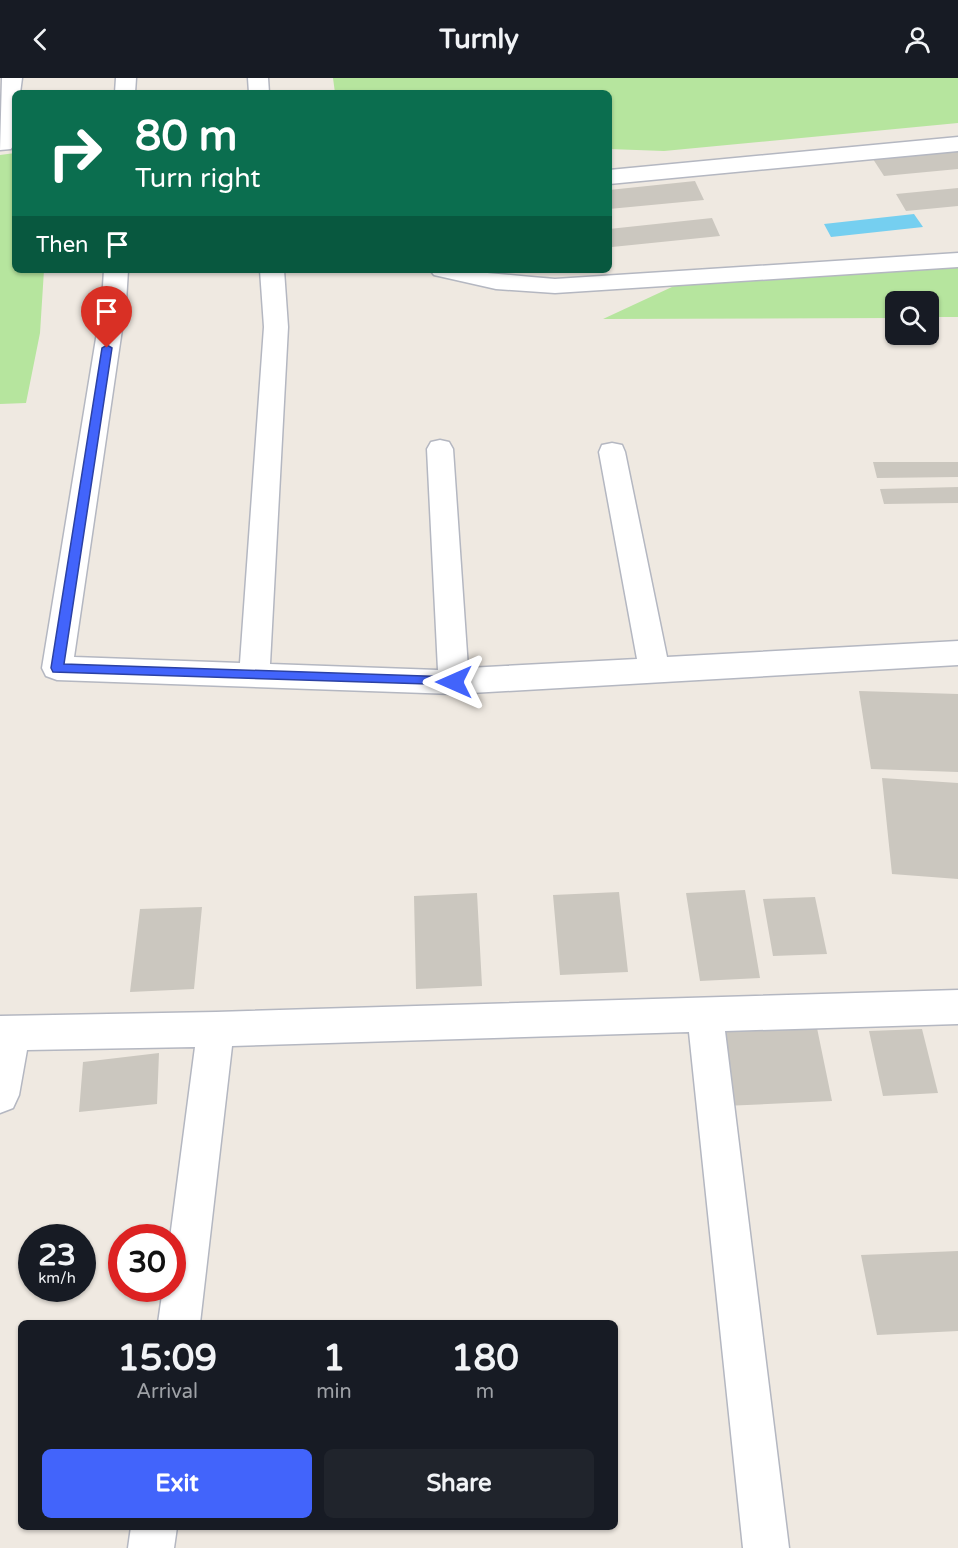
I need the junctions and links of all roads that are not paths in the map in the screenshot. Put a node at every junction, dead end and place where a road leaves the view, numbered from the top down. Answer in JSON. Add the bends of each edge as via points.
{"nodes":[{"id":1,"x":12,"y":78,"type":"edge"},
{"id":2,"x":6,"y":143,"type":"edge"},
{"id":3,"x":958,"y":144,"type":"edge"},
{"id":4,"x":612,"y":177,"type":"edge"},
{"id":5,"x":958,"y":260,"type":"edge"},
{"id":6,"x":116,"y":273,"type":"edge"},
{"id":7,"x":272,"y":273,"type":"edge"},
{"id":8,"x":456,"y":273,"type":"edge"},
{"id":9,"x":440,"y":449,"type":"dead end"},
{"id":10,"x":612,"y":452,"type":"dead end"},
{"id":11,"x":958,"y":653,"type":"edge"},
{"id":12,"x":654,"y":670,"type":"junction"},
{"id":13,"x":254,"y":675,"type":"junction"},
{"id":14,"x":454,"y":682,"type":"junction"},
{"id":15,"x":958,"y":1007,"type":"edge"},
{"id":16,"x":705,"y":1015,"type":"junction"},
{"id":17,"x":216,"y":1029,"type":"junction"},
{"id":18,"x":5,"y":1033,"type":"edge"},
{"id":19,"x":0,"y":1095,"type":"edge"},
{"id":20,"x":179,"y":1320,"type":"edge"},
{"id":21,"x":154,"y":1530,"type":"edge"},
{"id":22,"x":151,"y":1548,"type":"edge"},
{"id":23,"x":766,"y":1548,"type":"edge"}],
"edges":[{"from":1,"to":2,"type":"street"},
{"from":3,"to":4,"type":"street"},
{"from":5,"to":8,"type":"street","via":[[555,286],[496,282]]},
{"from":6,"to":13,"type":"street","via":[[57,668]]},
{"from":7,"to":13,"type":"street","via":[[276,327]]},
{"from":9,"to":14,"type":"street"},
{"from":10,"to":12,"type":"street"},
{"from":11,"to":12,"type":"street"},
{"from":12,"to":14,"type":"street"},
{"from":13,"to":14,"type":"street"},
{"from":15,"to":16,"type":"street"},
{"from":16,"to":17,"type":"street"},
{"from":16,"to":23,"type":"street"},
{"from":17,"to":18,"type":"street"},
{"from":17,"to":20,"type":"street"},
{"from":18,"to":19,"type":"street"},
{"from":21,"to":22,"type":"street"}]}
